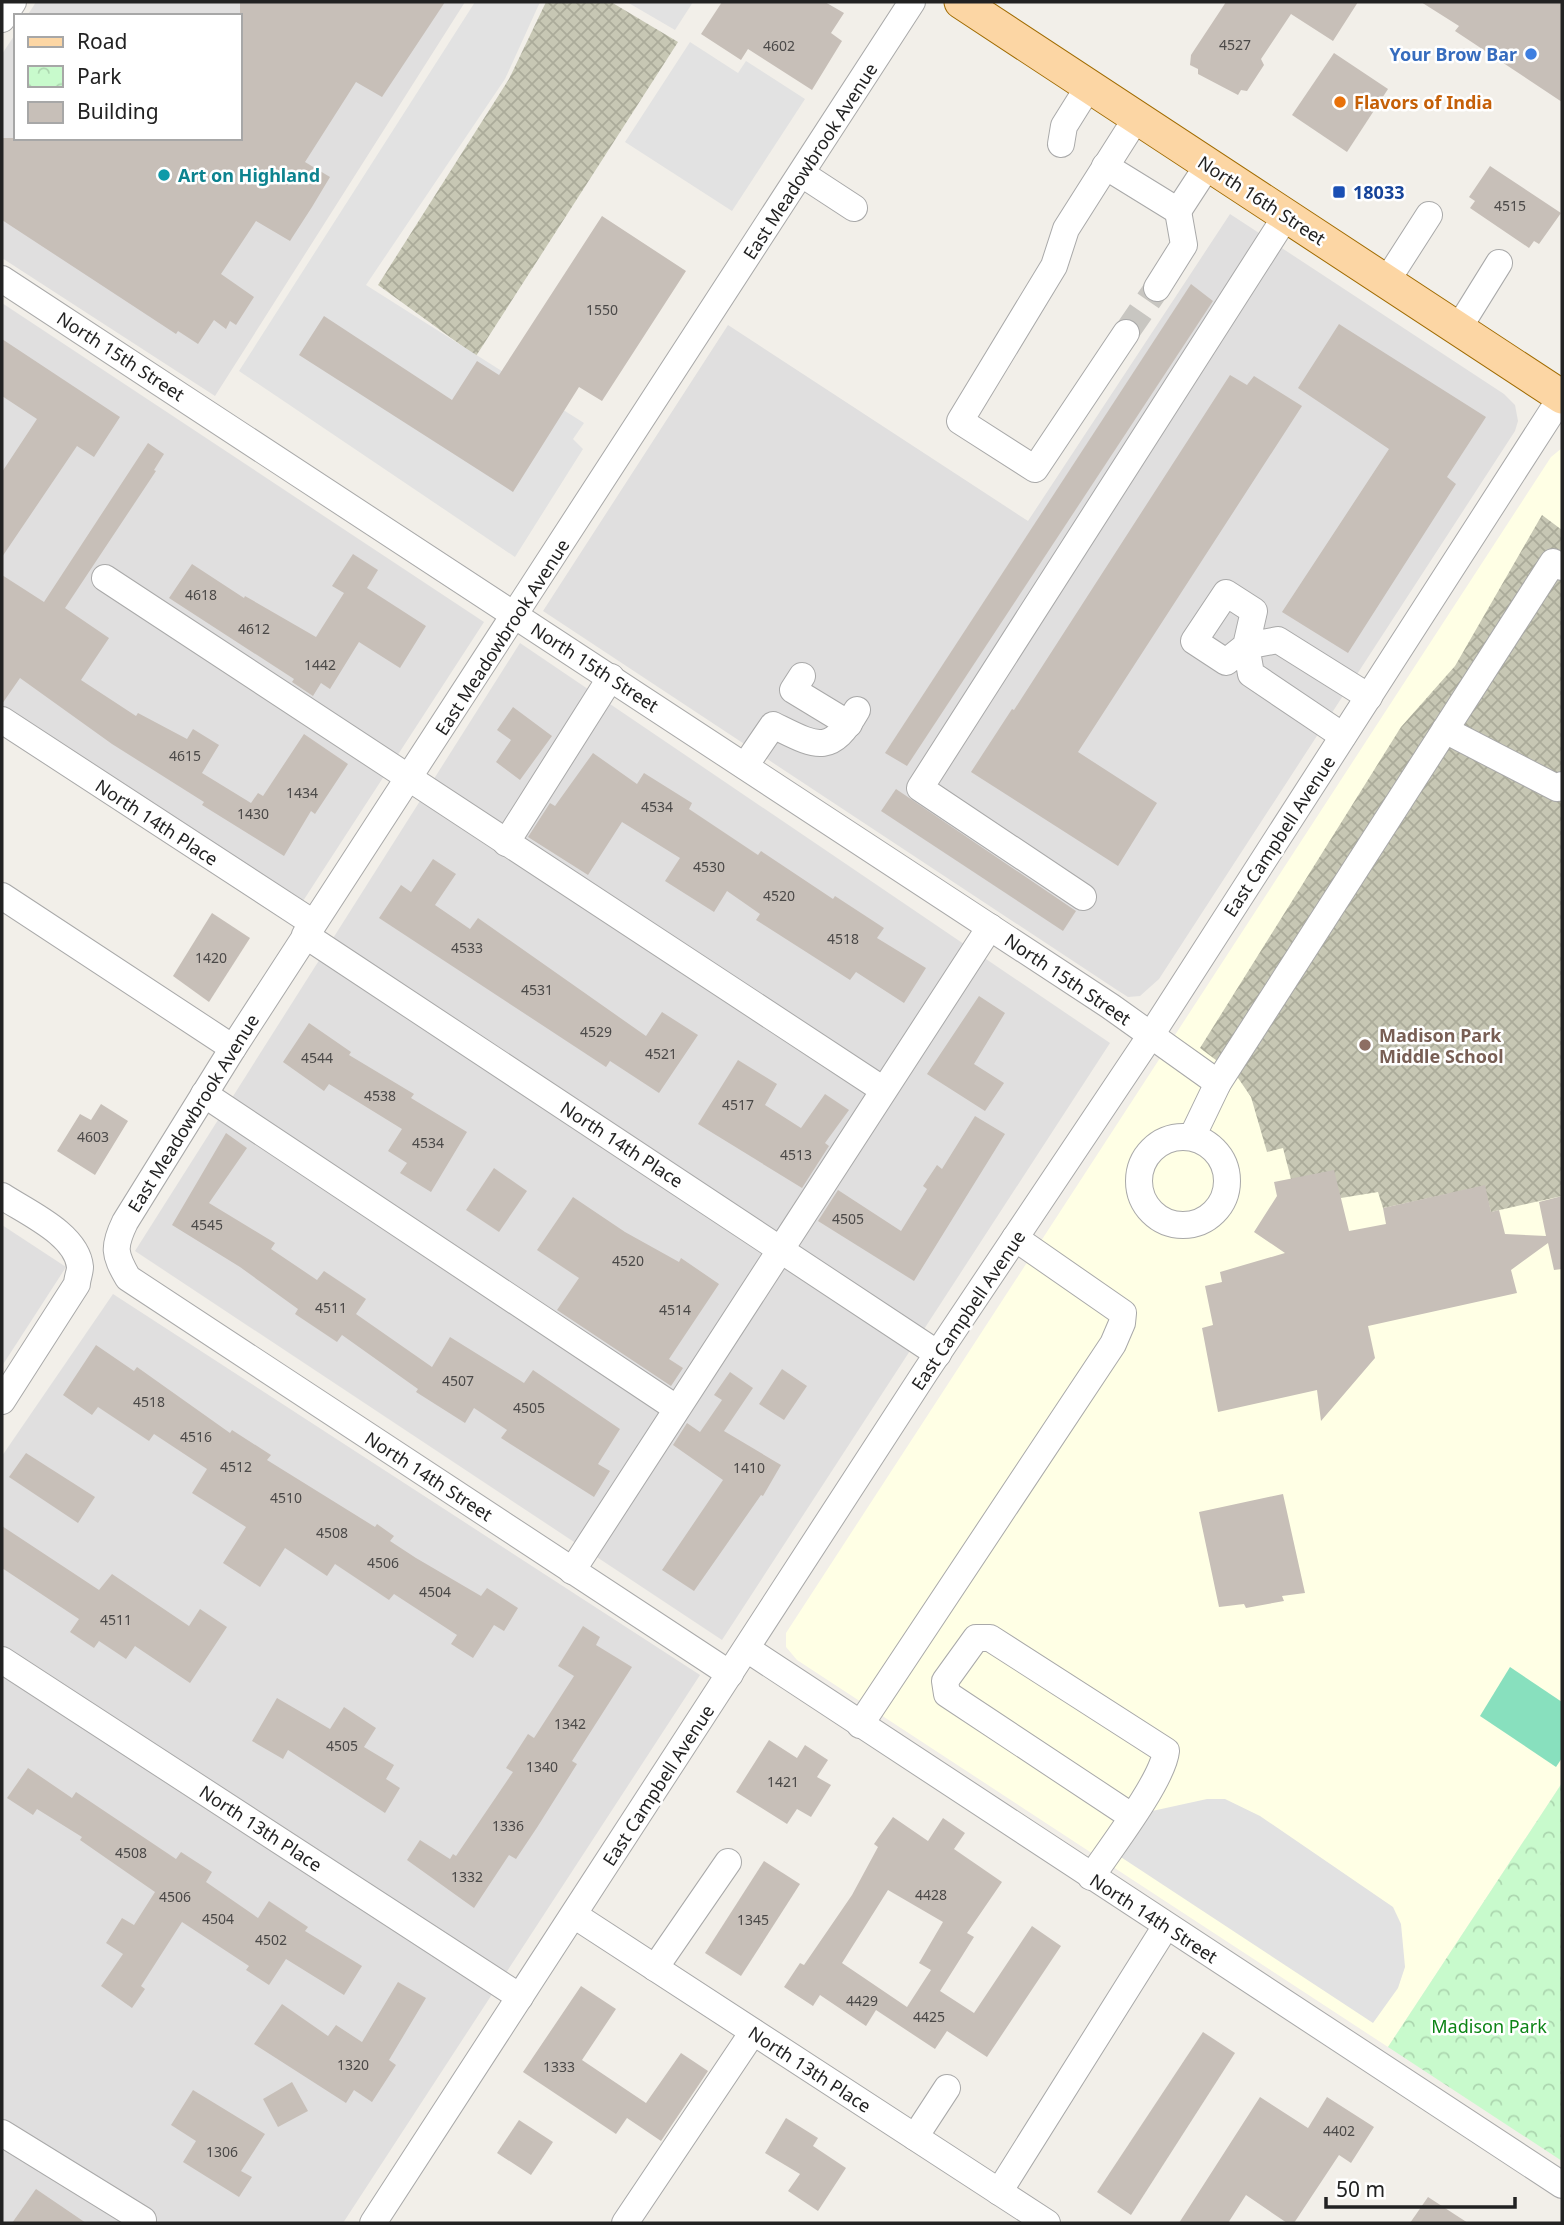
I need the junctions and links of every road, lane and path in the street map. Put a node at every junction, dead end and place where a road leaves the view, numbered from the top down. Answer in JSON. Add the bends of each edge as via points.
{"nodes":[{"id":1,"x":13,"y":2,"type":"edge"},
{"id":2,"x":912,"y":2,"type":"edge"},
{"id":3,"x":961,"y":2,"type":"edge"},
{"id":4,"x":2,"y":19,"type":"edge"},
{"id":5,"x":1088,"y":86,"type":"junction"},
{"id":6,"x":1137,"y":117,"type":"junction"},
{"id":7,"x":1061,"y":144,"type":"dead end"},
{"id":8,"x":1208,"y":165,"type":"junction"},
{"id":9,"x":1105,"y":166,"type":"junction"},
{"id":10,"x":802,"y":174,"type":"junction"},
{"id":11,"x":854,"y":208,"type":"dead end"},
{"id":12,"x":1178,"y":211,"type":"junction"},
{"id":13,"x":1429,"y":215,"type":"dead end"},
{"id":14,"x":1286,"y":216,"type":"junction"},
{"id":15,"x":1499,"y":263,"type":"dead end"},
{"id":16,"x":2,"y":279,"type":"edge"},
{"id":17,"x":1386,"y":282,"type":"junction"},
{"id":18,"x":1157,"y":288,"type":"tunnel mouth"},
{"id":19,"x":1458,"y":329,"type":"junction"},
{"id":20,"x":1126,"y":333,"type":"tunnel mouth"},
{"id":21,"x":1562,"y":397,"type":"edge"},
{"id":22,"x":1562,"y":567,"type":"edge"},
{"id":23,"x":105,"y":578,"type":"dead end"},
{"id":24,"x":516,"y":615,"type":"junction"},
{"id":25,"x":802,"y":676,"type":"dead end"},
{"id":26,"x":611,"y":677,"type":"junction"},
{"id":27,"x":1369,"y":697,"type":"junction"},
{"id":28,"x":2,"y":720,"type":"edge"},
{"id":29,"x":1445,"y":730,"type":"junction"},
{"id":30,"x":1343,"y":736,"type":"junction"},
{"id":31,"x":746,"y":766,"type":"junction"},
{"id":32,"x":409,"y":780,"type":"junction"},
{"id":33,"x":1562,"y":785,"type":"edge"},
{"id":34,"x":506,"y":843,"type":"junction"},
{"id":35,"x":2,"y":897,"type":"edge"},
{"id":36,"x":1083,"y":897,"type":"dead end"},
{"id":37,"x":990,"y":927,"type":"junction"},
{"id":38,"x":309,"y":929,"type":"junction"},
{"id":39,"x":1151,"y":1035,"type":"junction"},
{"id":40,"x":233,"y":1048,"type":"junction"},
{"id":41,"x":1218,"y":1083,"type":"junction"},
{"id":42,"x":882,"y":1089,"type":"junction"},
{"id":43,"x":204,"y":1094,"type":"junction"},
{"id":44,"x":1192,"y":1137,"type":"dead end"},
{"id":45,"x":2,"y":1196,"type":"edge"},
{"id":46,"x":1015,"y":1238,"type":"junction"},
{"id":47,"x":779,"y":1248,"type":"junction"},
{"id":48,"x":128,"y":1278,"type":"joint"},
{"id":49,"x":938,"y":1353,"type":"junction"},
{"id":50,"x":2,"y":1401,"type":"edge"},
{"id":51,"x":676,"y":1408,"type":"junction"},
{"id":52,"x":572,"y":1571,"type":"junction"},
{"id":53,"x":747,"y":1649,"type":"junction"},
{"id":54,"x":2,"y":1660,"type":"edge"},
{"id":55,"x":730,"y":1674,"type":"junction"},
{"id":56,"x":860,"y":1725,"type":"junction"},
{"id":57,"x":1131,"y":1816,"type":"junction"},
{"id":58,"x":728,"y":1862,"type":"dead end"},
{"id":59,"x":1091,"y":1877,"type":"junction"},
{"id":60,"x":574,"y":1915,"type":"junction"},
{"id":61,"x":1166,"y":1926,"type":"junction"},
{"id":62,"x":655,"y":1968,"type":"junction"},
{"id":63,"x":520,"y":1997,"type":"junction"},
{"id":64,"x":753,"y":2032,"type":"junction"},
{"id":65,"x":947,"y":2088,"type":"dead end"},
{"id":66,"x":2,"y":2133,"type":"edge"},
{"id":67,"x":915,"y":2137,"type":"junction"},
{"id":68,"x":1562,"y":2185,"type":"edge"},
{"id":69,"x":999,"y":2192,"type":"junction"},
{"id":70,"x":141,"y":2223,"type":"edge"},
{"id":71,"x":373,"y":2223,"type":"edge"},
{"id":72,"x":625,"y":2223,"type":"edge"},
{"id":73,"x":1047,"y":2223,"type":"edge"}],
"edges":[{"from":1,"to":4,"type":"street"},
{"from":2,"to":10,"type":"street","name":"East Meadowbrook Avenue"},
{"from":3,"to":5,"type":"main road","name":"North 16th Street"},
{"from":5,"to":6,"type":"main road","name":"North 16th Street"},
{"from":5,"to":7,"type":"street","via":[[1064,126]]},
{"from":6,"to":8,"type":"main road","name":"North 16th Street"},
{"from":6,"to":9,"type":"street"},
{"from":8,"to":12,"type":"street"},
{"from":8,"to":14,"type":"main road","name":"North 16th Street"},
{"from":9,"to":12,"type":"street"},
{"from":9,"to":20,"type":"street","via":[[1066,229],[1054,266],[960,421],[1035,469]]},
{"from":10,"to":11,"type":"street"},
{"from":10,"to":24,"type":"street","name":"East Meadowbrook Avenue"},
{"from":12,"to":18,"type":"street","via":[[1184,245]]},
{"from":13,"to":17,"type":"street"},
{"from":14,"to":17,"type":"main road","name":"North 16th Street"},
{"from":14,"to":36,"type":"street","via":[[920,788]]},
{"from":15,"to":19,"type":"street"},
{"from":16,"to":24,"type":"street","name":"North 15th Street"},
{"from":17,"to":19,"type":"main road","name":"North 16th Street"},
{"from":19,"to":21,"type":"main road","name":"North 16th Street"},
{"from":21,"to":27,"type":"street","name":"East Campbell Avenue"},
{"from":22,"to":29,"type":"street","via":[[1553,562]]},
{"from":23,"to":32,"type":"street"},
{"from":24,"to":26,"type":"street","name":"North 15th Street"},
{"from":24,"to":32,"type":"street","name":"East Meadowbrook Avenue"},
{"from":25,"to":31,"type":"street","via":[[793,690],[853,717],[840,737],[826,743],[809,742],[773,725]]},
{"from":26,"to":31,"type":"street","name":"North 15th Street"},
{"from":26,"to":34,"type":"street"},
{"from":27,"to":30,"type":"street","name":"East Campbell Avenue"},
{"from":27,"to":30,"type":"street","via":[[1278,640],[1246,646],[1251,674]]},
{"from":28,"to":38,"type":"street","name":"North 14th Place"},
{"from":29,"to":33,"type":"street","via":[[1557,788]]},
{"from":29,"to":41,"type":"street"},
{"from":30,"to":39,"type":"street","name":"East Campbell Avenue"},
{"from":31,"to":37,"type":"street","name":"North 15th Street"},
{"from":32,"to":34,"type":"street"},
{"from":32,"to":38,"type":"street","name":"East Meadowbrook Avenue"},
{"from":34,"to":42,"type":"street"},
{"from":35,"to":40,"type":"street"},
{"from":37,"to":39,"type":"street","name":"North 15th Street"},
{"from":37,"to":42,"type":"street"},
{"from":38,"to":40,"type":"street","name":"East Meadowbrook Avenue"},
{"from":38,"to":47,"type":"street","name":"North 14th Place"},
{"from":39,"to":41,"type":"street","name":"North 15th Street"},
{"from":39,"to":46,"type":"street","name":"East Campbell Avenue"},
{"from":40,"to":43,"type":"street","name":"East Meadowbrook Avenue"},
{"from":41,"to":44,"type":"street"},
{"from":42,"to":47,"type":"street"},
{"from":43,"to":48,"type":"street","name":"East Meadowbrook Avenue","via":[[118,1237],[116,1257]]},
{"from":43,"to":51,"type":"street"},
{"from":45,"to":50,"type":"street","via":[[62,1236],[80,1267],[76,1284]]},
{"from":46,"to":49,"type":"street","name":"East Campbell Avenue"},
{"from":46,"to":56,"type":"street","via":[[1124,1312],[1122,1324]]},
{"from":47,"to":49,"type":"street","name":"North 14th Place"},
{"from":47,"to":51,"type":"street"},
{"from":48,"to":52,"type":"street","name":"North 14th Street"},
{"from":49,"to":53,"type":"street","name":"East Campbell Avenue"},
{"from":51,"to":52,"type":"street"},
{"from":52,"to":55,"type":"street","name":"North 14th Street"},
{"from":53,"to":55,"type":"street","name":"East Campbell Avenue"},
{"from":53,"to":56,"type":"street","name":"North 14th Street"},
{"from":54,"to":63,"type":"street","name":"North 13th Place"},
{"from":55,"to":60,"type":"street","name":"East Campbell Avenue"},
{"from":56,"to":59,"type":"street","name":"North 14th Street"},
{"from":57,"to":57,"type":"street","via":[[1165,1763],[1167,1751],[990,1638],[976,1638],[945,1681],[947,1694]]},
{"from":57,"to":59,"type":"street"},
{"from":58,"to":62,"type":"street"},
{"from":59,"to":61,"type":"street","name":"North 14th Street"},
{"from":60,"to":62,"type":"street","name":"North 13th Place"},
{"from":60,"to":63,"type":"street","name":"East Campbell Avenue"},
{"from":61,"to":68,"type":"street","name":"North 14th Street"},
{"from":61,"to":69,"type":"street"},
{"from":62,"to":64,"type":"street","name":"North 13th Place"},
{"from":63,"to":71,"type":"street","name":"East Campbell Avenue"},
{"from":64,"to":67,"type":"street","name":"North 13th Place"},
{"from":64,"to":72,"type":"street"},
{"from":65,"to":67,"type":"street"},
{"from":66,"to":70,"type":"street","via":[[143,2220]]},
{"from":67,"to":69,"type":"street","name":"North 13th Place"},
{"from":69,"to":73,"type":"street","name":"North 13th Place"}]}
